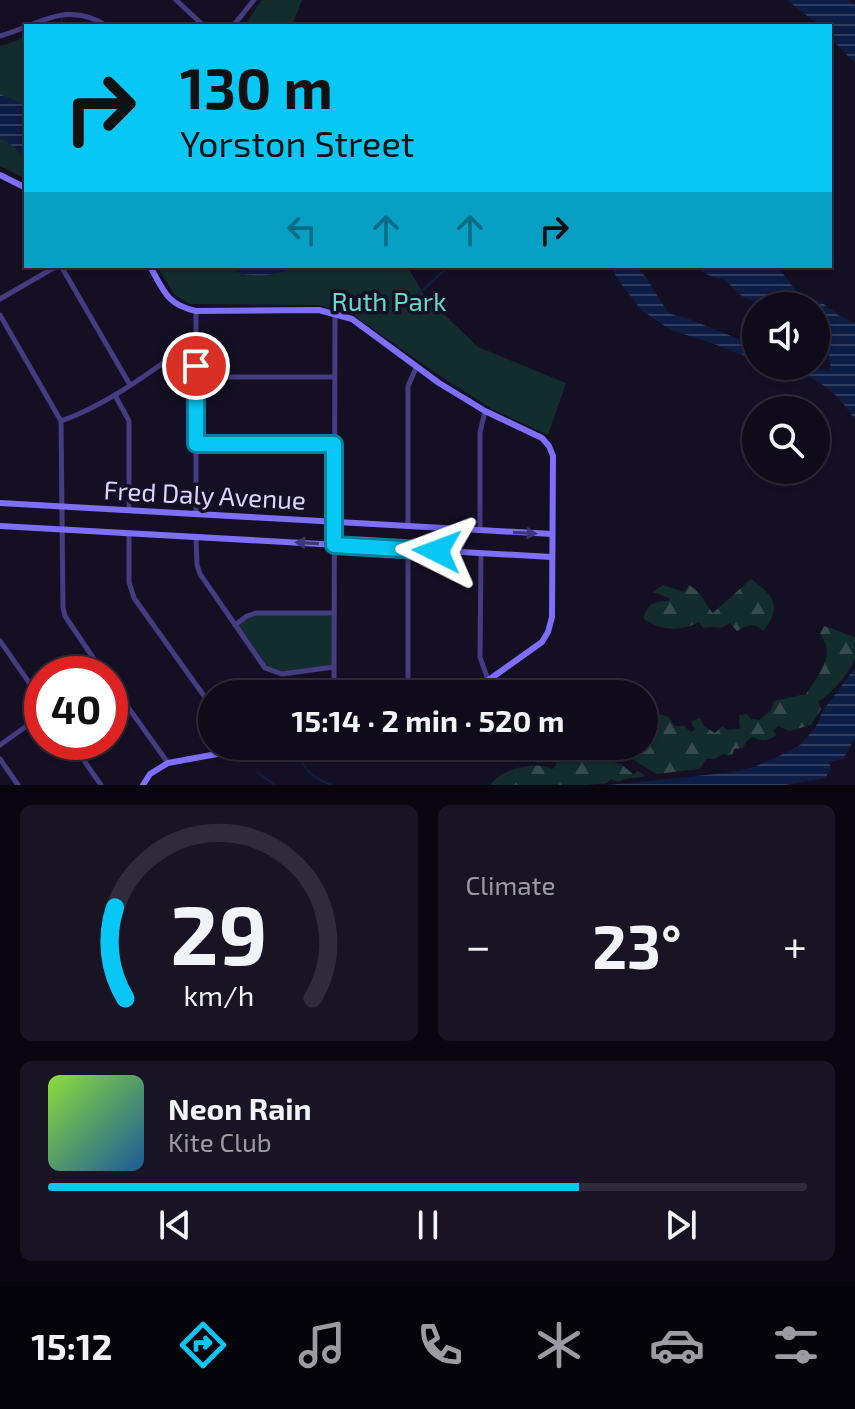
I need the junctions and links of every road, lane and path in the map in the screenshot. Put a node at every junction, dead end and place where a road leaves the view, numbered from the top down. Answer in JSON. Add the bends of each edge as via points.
{"nodes":[{"id":1,"x":176,"y":0,"type":"edge"},
{"id":2,"x":254,"y":0,"type":"edge"},
{"id":3,"x":26,"y":24,"type":"edge"},
{"id":4,"x":105,"y":24,"type":"edge"},
{"id":5,"x":202,"y":24,"type":"edge"},
{"id":6,"x":235,"y":24,"type":"edge"},
{"id":7,"x":24,"y":25,"type":"edge"},
{"id":8,"x":0,"y":36,"type":"edge"},
{"id":9,"x":0,"y":175,"type":"edge"},
{"id":10,"x":24,"y":187,"type":"edge"},
{"id":11,"x":55,"y":268,"type":"edge"},
{"id":12,"x":60,"y":268,"type":"edge"},
{"id":13,"x":151,"y":268,"type":"edge"},
{"id":14,"x":0,"y":299,"type":"edge"},
{"id":15,"x":196,"y":311,"type":"junction"},
{"id":16,"x":335,"y":313,"type":"junction"},
{"id":17,"x":0,"y":315,"type":"edge"},
{"id":18,"x":196,"y":354,"type":"junction"},
{"id":19,"x":416,"y":368,"type":"junction"},
{"id":20,"x":196,"y":377,"type":"junction"},
{"id":21,"x":333,"y":377,"type":"junction"},
{"id":22,"x":130,"y":385,"type":"junction"},
{"id":23,"x":115,"y":394,"type":"junction"},
{"id":24,"x":485,"y":411,"type":"junction"},
{"id":25,"x":61,"y":421,"type":"junction"},
{"id":26,"x":196,"y":444,"type":"junction"},
{"id":27,"x":334,"y":444,"type":"junction"},
{"id":28,"x":0,"y":503,"type":"edge"},
{"id":29,"x":61,"y":506,"type":"junction"},
{"id":30,"x":129,"y":510,"type":"junction"},
{"id":31,"x":196,"y":514,"type":"junction"},
{"id":32,"x":334,"y":522,"type":"junction"},
{"id":33,"x":0,"y":526,"type":"edge"},
{"id":34,"x":408,"y":526,"type":"junction"},
{"id":35,"x":61,"y":530,"type":"junction"},
{"id":36,"x":480,"y":530,"type":"junction"},
{"id":37,"x":129,"y":533,"type":"junction"},
{"id":38,"x":552,"y":534,"type":"junction"},
{"id":39,"x":196,"y":537,"type":"junction"},
{"id":40,"x":334,"y":545,"type":"junction"},
{"id":41,"x":408,"y":549,"type":"junction"},
{"id":42,"x":481,"y":553,"type":"junction"},
{"id":43,"x":552,"y":557,"type":"junction"},
{"id":44,"x":334,"y":613,"type":"junction"},
{"id":45,"x":235,"y":625,"type":"junction"},
{"id":46,"x":0,"y":641,"type":"edge"},
{"id":47,"x":91,"y":656,"type":"edge"},
{"id":48,"x":334,"y":667,"type":"junction"},
{"id":49,"x":24,"y":675,"type":"edge"},
{"id":50,"x":334,"y":680,"type":"edge"},
{"id":51,"x":408,"y":680,"type":"edge"},
{"id":52,"x":488,"y":680,"type":"joint"},
{"id":53,"x":198,"y":687,"type":"edge"},
{"id":54,"x":128,"y":707,"type":"edge"},
{"id":55,"x":24,"y":728,"type":"edge"},
{"id":56,"x":0,"y":745,"type":"edge"},
{"id":57,"x":198,"y":756,"type":"edge"},
{"id":58,"x":0,"y":759,"type":"edge"},
{"id":59,"x":84,"y":760,"type":"edge"},
{"id":60,"x":168,"y":763,"type":"junction"},
{"id":61,"x":18,"y":785,"type":"edge"},
{"id":62,"x":101,"y":785,"type":"edge"},
{"id":63,"x":143,"y":785,"type":"edge"}],
"edges":[{"from":1,"to":5,"type":"street"},
{"from":2,"to":6,"type":"street"},
{"from":3,"to":4,"type":"street","via":[[63,9],[84,11]]},
{"from":7,"to":8,"type":"street"},
{"from":9,"to":10,"type":"street"},
{"from":11,"to":14,"type":"street"},
{"from":12,"to":22,"type":"street"},
{"from":13,"to":15,"type":"street","via":[[174,303]]},
{"from":15,"to":16,"type":"street"},
{"from":15,"to":18,"type":"street"},
{"from":16,"to":19,"type":"street","via":[[352,319]]},
{"from":16,"to":21,"type":"street"},
{"from":17,"to":25,"type":"street"},
{"from":18,"to":20,"type":"street"},
{"from":18,"to":22,"type":"street","via":[[173,356]]},
{"from":19,"to":24,"type":"street"},
{"from":19,"to":34,"type":"street","via":[[408,386]]},
{"from":20,"to":21,"type":"street"},
{"from":20,"to":26,"type":"street"},
{"from":21,"to":27,"type":"street"},
{"from":22,"to":23,"type":"street"},
{"from":23,"to":25,"type":"street"},
{"from":23,"to":30,"type":"street","via":[[129,421]]},
{"from":24,"to":36,"type":"street","via":[[480,433]]},
{"from":24,"to":38,"type":"street","via":[[534,433],[549,446]]},
{"from":25,"to":29,"type":"street"},
{"from":26,"to":27,"type":"street"},
{"from":26,"to":31,"type":"street"},
{"from":27,"to":32,"type":"street"},
{"from":28,"to":29,"type":"street","name":"Fred Daly Avenue"},
{"from":29,"to":30,"type":"street","name":"Fred Daly Avenue"},
{"from":29,"to":35,"type":"street"},
{"from":30,"to":31,"type":"street","name":"Fred Daly Avenue"},
{"from":31,"to":32,"type":"street","name":"Fred Daly Avenue"},
{"from":32,"to":34,"type":"street","name":"Fred Daly Avenue"},
{"from":32,"to":40,"type":"street"},
{"from":33,"to":35,"type":"street","name":"Fred Daly Avenue"},
{"from":34,"to":36,"type":"street","name":"Fred Daly Avenue"},
{"from":35,"to":37,"type":"street","name":"Fred Daly Avenue"},
{"from":35,"to":47,"type":"street","via":[[63,608]]},
{"from":36,"to":38,"type":"street","name":"Fred Daly Avenue","one_way":true},
{"from":37,"to":39,"type":"street","name":"Fred Daly Avenue"},
{"from":37,"to":53,"type":"street","via":[[134,598]]},
{"from":38,"to":43,"type":"street"},
{"from":40,"to":39,"type":"street","name":"Fred Daly Avenue","one_way":true},
{"from":39,"to":45,"type":"street","via":[[200,574]]},
{"from":40,"to":41,"type":"street","name":"Fred Daly Avenue"},
{"from":40,"to":44,"type":"street"},
{"from":41,"to":42,"type":"street","name":"Fred Daly Avenue"},
{"from":41,"to":51,"type":"street"},
{"from":42,"to":43,"type":"street","name":"Fred Daly Avenue"},
{"from":42,"to":52,"type":"street","via":[[480,657]]},
{"from":43,"to":52,"type":"street","via":[[548,632],[542,642]]},
{"from":44,"to":45,"type":"street","via":[[256,613]]},
{"from":44,"to":48,"type":"street"},
{"from":45,"to":48,"type":"street","via":[[265,668],[282,674]]},
{"from":46,"to":49,"type":"street"},
{"from":48,"to":50,"type":"street"},
{"from":54,"to":60,"type":"street"},
{"from":55,"to":56,"type":"street"},
{"from":57,"to":60,"type":"street"},
{"from":58,"to":61,"type":"street"},
{"from":59,"to":62,"type":"street"},
{"from":60,"to":63,"type":"street"}]}
